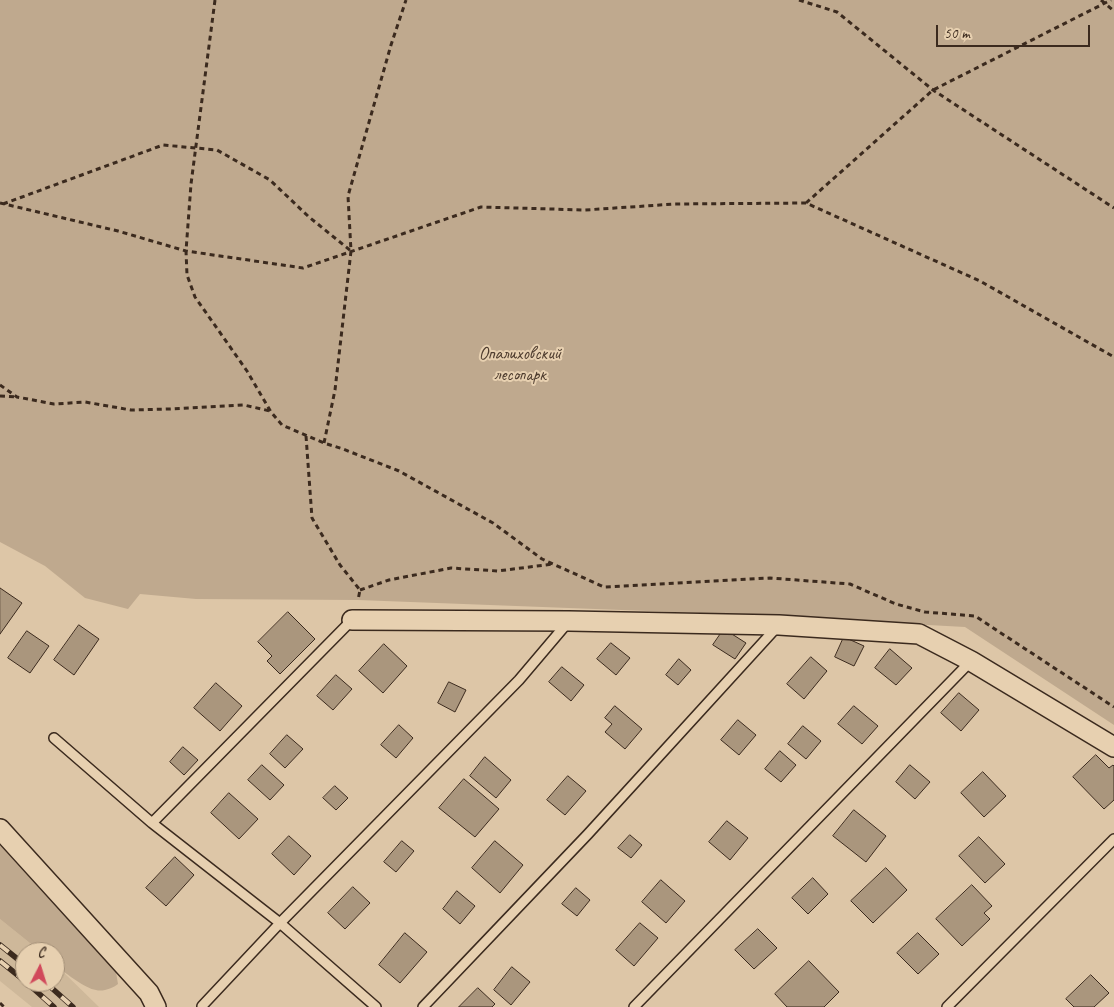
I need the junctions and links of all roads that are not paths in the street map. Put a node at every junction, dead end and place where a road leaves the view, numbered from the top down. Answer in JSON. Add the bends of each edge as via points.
{"nodes":[{"id":1,"x":352,"y":620,"type":"joint"},
{"id":2,"x":569,"y":621,"type":"junction"},
{"id":3,"x":779,"y":625,"type":"junction"},
{"id":4,"x":971,"y":660,"type":"junction"},
{"id":5,"x":54,"y":738,"type":"dead end"},
{"id":6,"x":1114,"y":747,"type":"edge"},
{"id":7,"x":152,"y":823,"type":"junction"},
{"id":8,"x":0,"y":829,"type":"edge"},
{"id":9,"x":1114,"y":839,"type":"edge"},
{"id":10,"x":280,"y":923,"type":"junction"},
{"id":11,"x":202,"y":1006,"type":"dead end"},
{"id":12,"x":156,"y":1007,"type":"edge"},
{"id":13,"x":376,"y":1007,"type":"edge"},
{"id":14,"x":423,"y":1007,"type":"edge"},
{"id":15,"x":634,"y":1007,"type":"edge"},
{"id":16,"x":947,"y":1007,"type":"edge"}],
"edges":[{"from":1,"to":2,"type":"street"},
{"from":1,"to":7,"type":"lane"},
{"from":2,"to":3,"type":"street"},
{"from":2,"to":10,"type":"lane","via":[[520,680]]},
{"from":3,"to":4,"type":"street","via":[[919,634]]},
{"from":3,"to":14,"type":"lane","via":[[588,834]]},
{"from":4,"to":6,"type":"street"},
{"from":4,"to":15,"type":"lane"},
{"from":5,"to":7,"type":"lane"},
{"from":7,"to":10,"type":"lane"},
{"from":8,"to":12,"type":"street","via":[[149,993]]},
{"from":9,"to":16,"type":"lane"},
{"from":10,"to":11,"type":"lane"},
{"from":10,"to":13,"type":"lane"}]}
